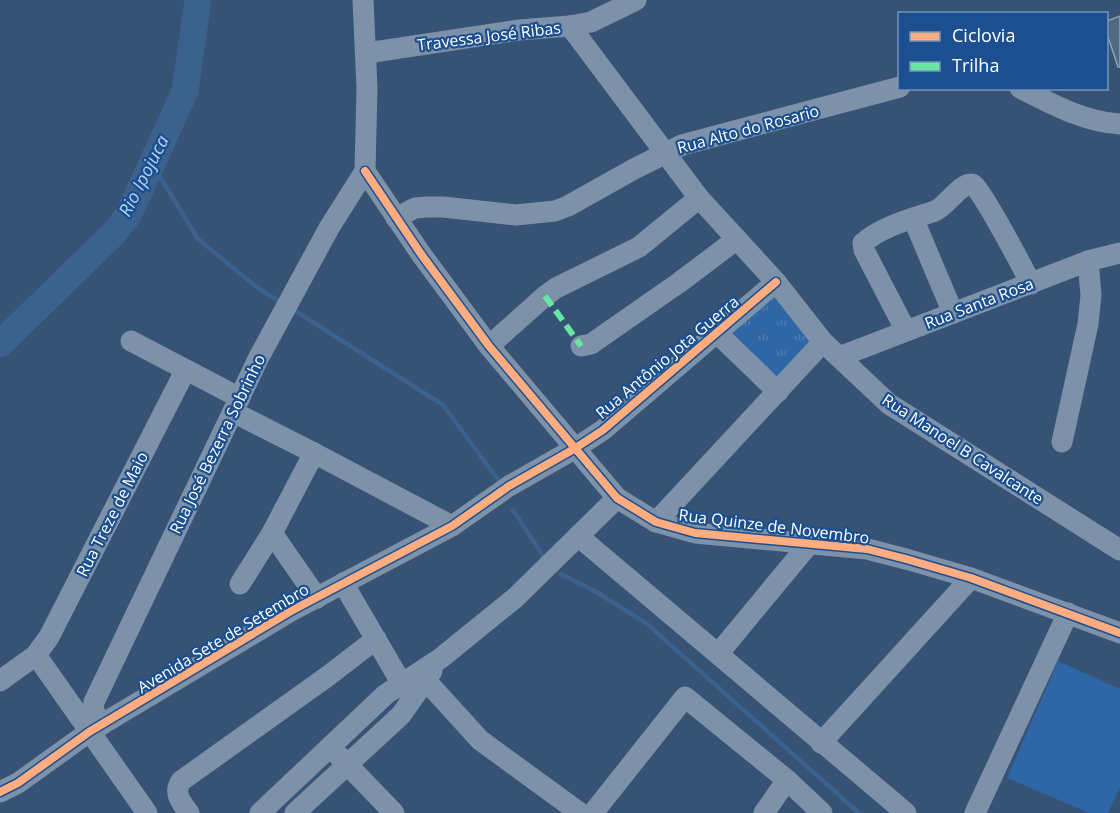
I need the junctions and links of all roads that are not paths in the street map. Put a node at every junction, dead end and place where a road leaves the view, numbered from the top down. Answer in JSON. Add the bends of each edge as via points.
{"nodes":[{"id":1,"x":363,"y":0,"type":"edge"},
{"id":2,"x":636,"y":0,"type":"edge"},
{"id":3,"x":609,"y":7,"type":"edge"},
{"id":4,"x":570,"y":26,"type":"junction"},
{"id":5,"x":367,"y":53,"type":"junction"},
{"id":6,"x":898,"y":88,"type":"edge"},
{"id":7,"x":1024,"y":90,"type":"edge"},
{"id":8,"x":1120,"y":124,"type":"edge"},
{"id":9,"x":665,"y":153,"type":"junction"},
{"id":10,"x":365,"y":171,"type":"junction"},
{"id":11,"x":699,"y":198,"type":"junction"},
{"id":12,"x":396,"y":218,"type":"junction"},
{"id":13,"x":913,"y":218,"type":"junction"},
{"id":14,"x":737,"y":239,"type":"junction"},
{"id":15,"x":1120,"y":253,"type":"edge"},
{"id":16,"x":1088,"y":261,"type":"junction"},
{"id":17,"x":776,"y":282,"type":"junction"},
{"id":18,"x":1031,"y":284,"type":"junction"},
{"id":19,"x":953,"y":313,"type":"junction"},
{"id":20,"x":906,"y":331,"type":"junction"},
{"id":21,"x":717,"y":333,"type":"junction"},
{"id":22,"x":131,"y":341,"type":"dead end"},
{"id":23,"x":823,"y":342,"type":"junction"},
{"id":24,"x":489,"y":346,"type":"junction"},
{"id":25,"x":581,"y":346,"type":"dead end"},
{"id":26,"x":838,"y":357,"type":"junction"},
{"id":27,"x":185,"y":371,"type":"junction"},
{"id":28,"x":778,"y":392,"type":"junction"},
{"id":29,"x":236,"y":405,"type":"junction"},
{"id":30,"x":1062,"y":442,"type":"dead end"},
{"id":31,"x":574,"y":449,"type":"junction"},
{"id":32,"x":314,"y":453,"type":"junction"},
{"id":33,"x":617,"y":498,"type":"junction"},
{"id":34,"x":656,"y":522,"type":"junction"},
{"id":35,"x":452,"y":526,"type":"junction"},
{"id":36,"x":272,"y":533,"type":"junction"},
{"id":37,"x":578,"y":537,"type":"junction"},
{"id":38,"x":809,"y":544,"type":"junction"},
{"id":39,"x":1120,"y":550,"type":"edge"},
{"id":40,"x":971,"y":578,"type":"junction"},
{"id":41,"x":343,"y":583,"type":"junction"},
{"id":42,"x":240,"y":584,"type":"dead end"},
{"id":43,"x":317,"y":598,"type":"junction"},
{"id":44,"x":1068,"y":613,"type":"junction"},
{"id":45,"x":1120,"y":633,"type":"edge"},
{"id":46,"x":375,"y":639,"type":"junction"},
{"id":47,"x":718,"y":654,"type":"junction"},
{"id":48,"x":36,"y":655,"type":"junction"},
{"id":49,"x":0,"y":681,"type":"edge"},
{"id":50,"x":414,"y":684,"type":"junction"},
{"id":51,"x":95,"y":728,"type":"junction"},
{"id":52,"x":821,"y":743,"type":"junction"},
{"id":53,"x":329,"y":746,"type":"junction"},
{"id":54,"x":347,"y":764,"type":"junction"},
{"id":55,"x":787,"y":780,"type":"junction"},
{"id":56,"x":4,"y":795,"type":"edge"},
{"id":57,"x":147,"y":813,"type":"edge"},
{"id":58,"x":189,"y":813,"type":"edge"},
{"id":59,"x":260,"y":813,"type":"edge"},
{"id":60,"x":295,"y":813,"type":"edge"},
{"id":61,"x":394,"y":813,"type":"edge"},
{"id":62,"x":580,"y":813,"type":"edge"},
{"id":63,"x":593,"y":813,"type":"edge"},
{"id":64,"x":764,"y":813,"type":"edge"},
{"id":65,"x":822,"y":813,"type":"edge"},
{"id":66,"x":906,"y":813,"type":"edge"},
{"id":67,"x":975,"y":813,"type":"edge"}],
"edges":[{"from":1,"to":5,"type":"street"},
{"from":2,"to":3,"type":"street","name":"Travessa José Ribas"},
{"from":3,"to":4,"type":"street","name":"Travessa José Ribas","via":[[591,21]]},
{"from":4,"to":5,"type":"street","name":"Travessa José Ribas"},
{"from":4,"to":9,"type":"street","name":"Rua Manoel B Cavalcante"},
{"from":5,"to":10,"type":"street"},
{"from":6,"to":9,"type":"street","name":"Rua Alto do Rosario","via":[[701,139]]},
{"from":7,"to":8,"type":"street","via":[[1090,119]]},
{"from":9,"to":11,"type":"street","name":"Rua Manoel B Cavalcante"},
{"from":9,"to":12,"type":"street","name":"Rua Alto do Rosario","via":[[555,211],[516,215],[426,207]]},
{"from":10,"to":12,"type":"street","name":"Rua Quinze de Novembro"},
{"from":10,"to":29,"type":"street","name":"Rua José Bezerra Sobrinho","via":[[328,228]]},
{"from":11,"to":14,"type":"street","name":"Rua Manoel B Cavalcante"},
{"from":11,"to":24,"type":"street","via":[[639,247],[544,296]]},
{"from":12,"to":24,"type":"street","name":"Rua Quinze de Novembro"},
{"from":13,"to":18,"type":"street","via":[[939,209],[964,186],[974,185]]},
{"from":13,"to":19,"type":"street"},
{"from":13,"to":20,"type":"street","via":[[863,243]]},
{"from":14,"to":17,"type":"street","name":"Rua Manoel B Cavalcante"},
{"from":14,"to":25,"type":"street","via":[[600,338]]},
{"from":15,"to":16,"type":"street","name":"Rua Santa Rosa"},
{"from":16,"to":18,"type":"street","name":"Rua Santa Rosa"},
{"from":16,"to":30,"type":"street","via":[[1088,324]]},
{"from":17,"to":21,"type":"street","name":"Rua Antônio Jota Guerra"},
{"from":17,"to":23,"type":"street","name":"Rua Manoel B Cavalcante"},
{"from":18,"to":19,"type":"street","name":"Rua Santa Rosa"},
{"from":19,"to":20,"type":"street","name":"Rua Santa Rosa"},
{"from":20,"to":26,"type":"street","name":"Rua Santa Rosa"},
{"from":21,"to":28,"type":"street"},
{"from":21,"to":31,"type":"street","name":"Rua Antônio Jota Guerra","via":[[603,430]]},
{"from":22,"to":27,"type":"street"},
{"from":23,"to":26,"type":"street","name":"Rua Manoel B Cavalcante"},
{"from":23,"to":28,"type":"street"},
{"from":24,"to":31,"type":"street","name":"Rua Quinze de Novembro"},
{"from":26,"to":39,"type":"street","name":"Rua Manoel B Cavalcante","via":[[889,404]]},
{"from":27,"to":29,"type":"street"},
{"from":27,"to":48,"type":"street","name":"Rua Treze de Maio","via":[[49,637]]},
{"from":28,"to":34,"type":"street"},
{"from":29,"to":32,"type":"street"},
{"from":29,"to":51,"type":"street","name":"Rua José Bezerra Sobrinho","via":[[94,702]]},
{"from":31,"to":33,"type":"street","name":"Rua Quinze de Novembro"},
{"from":31,"to":35,"type":"street","name":"Avenida Sete de Setembro","via":[[509,486]]},
{"from":32,"to":35,"type":"street"},
{"from":32,"to":36,"type":"street"},
{"from":33,"to":34,"type":"street","name":"Rua Quinze de Novembro"},
{"from":33,"to":37,"type":"street"},
{"from":34,"to":38,"type":"street","name":"Rua Quinze de Novembro","via":[[695,533]]},
{"from":35,"to":41,"type":"street","name":"Avenida Sete de Setembro"},
{"from":36,"to":42,"type":"street"},
{"from":36,"to":43,"type":"street"},
{"from":37,"to":47,"type":"street"},
{"from":37,"to":50,"type":"street","via":[[515,598]]},
{"from":38,"to":40,"type":"street","name":"Rua Quinze de Novembro","via":[[867,549]]},
{"from":38,"to":47,"type":"street"},
{"from":40,"to":44,"type":"street","name":"Rua Quinze de Novembro"},
{"from":40,"to":52,"type":"street"},
{"from":41,"to":43,"type":"street","name":"Avenida Sete de Setembro"},
{"from":41,"to":46,"type":"street"},
{"from":43,"to":51,"type":"street","name":"Avenida Sete de Setembro"},
{"from":44,"to":45,"type":"street","name":"Rua Quinze de Novembro"},
{"from":44,"to":67,"type":"street"},
{"from":46,"to":50,"type":"street"},
{"from":46,"to":58,"type":"street","via":[[182,781],[177,794]]},
{"from":47,"to":52,"type":"street"},
{"from":48,"to":49,"type":"street"},
{"from":48,"to":51,"type":"street"},
{"from":50,"to":53,"type":"street","via":[[386,694]]},
{"from":50,"to":54,"type":"street","via":[[401,715]]},
{"from":50,"to":62,"type":"street","via":[[480,740]]},
{"from":51,"to":56,"type":"street","name":"Avenida Sete de Setembro"},
{"from":51,"to":57,"type":"street"},
{"from":52,"to":66,"type":"street"},
{"from":53,"to":54,"type":"street"},
{"from":53,"to":59,"type":"street"},
{"from":54,"to":60,"type":"street"},
{"from":54,"to":61,"type":"street"},
{"from":55,"to":63,"type":"street","via":[[685,697]]},
{"from":55,"to":64,"type":"street"},
{"from":55,"to":65,"type":"street"}]}
